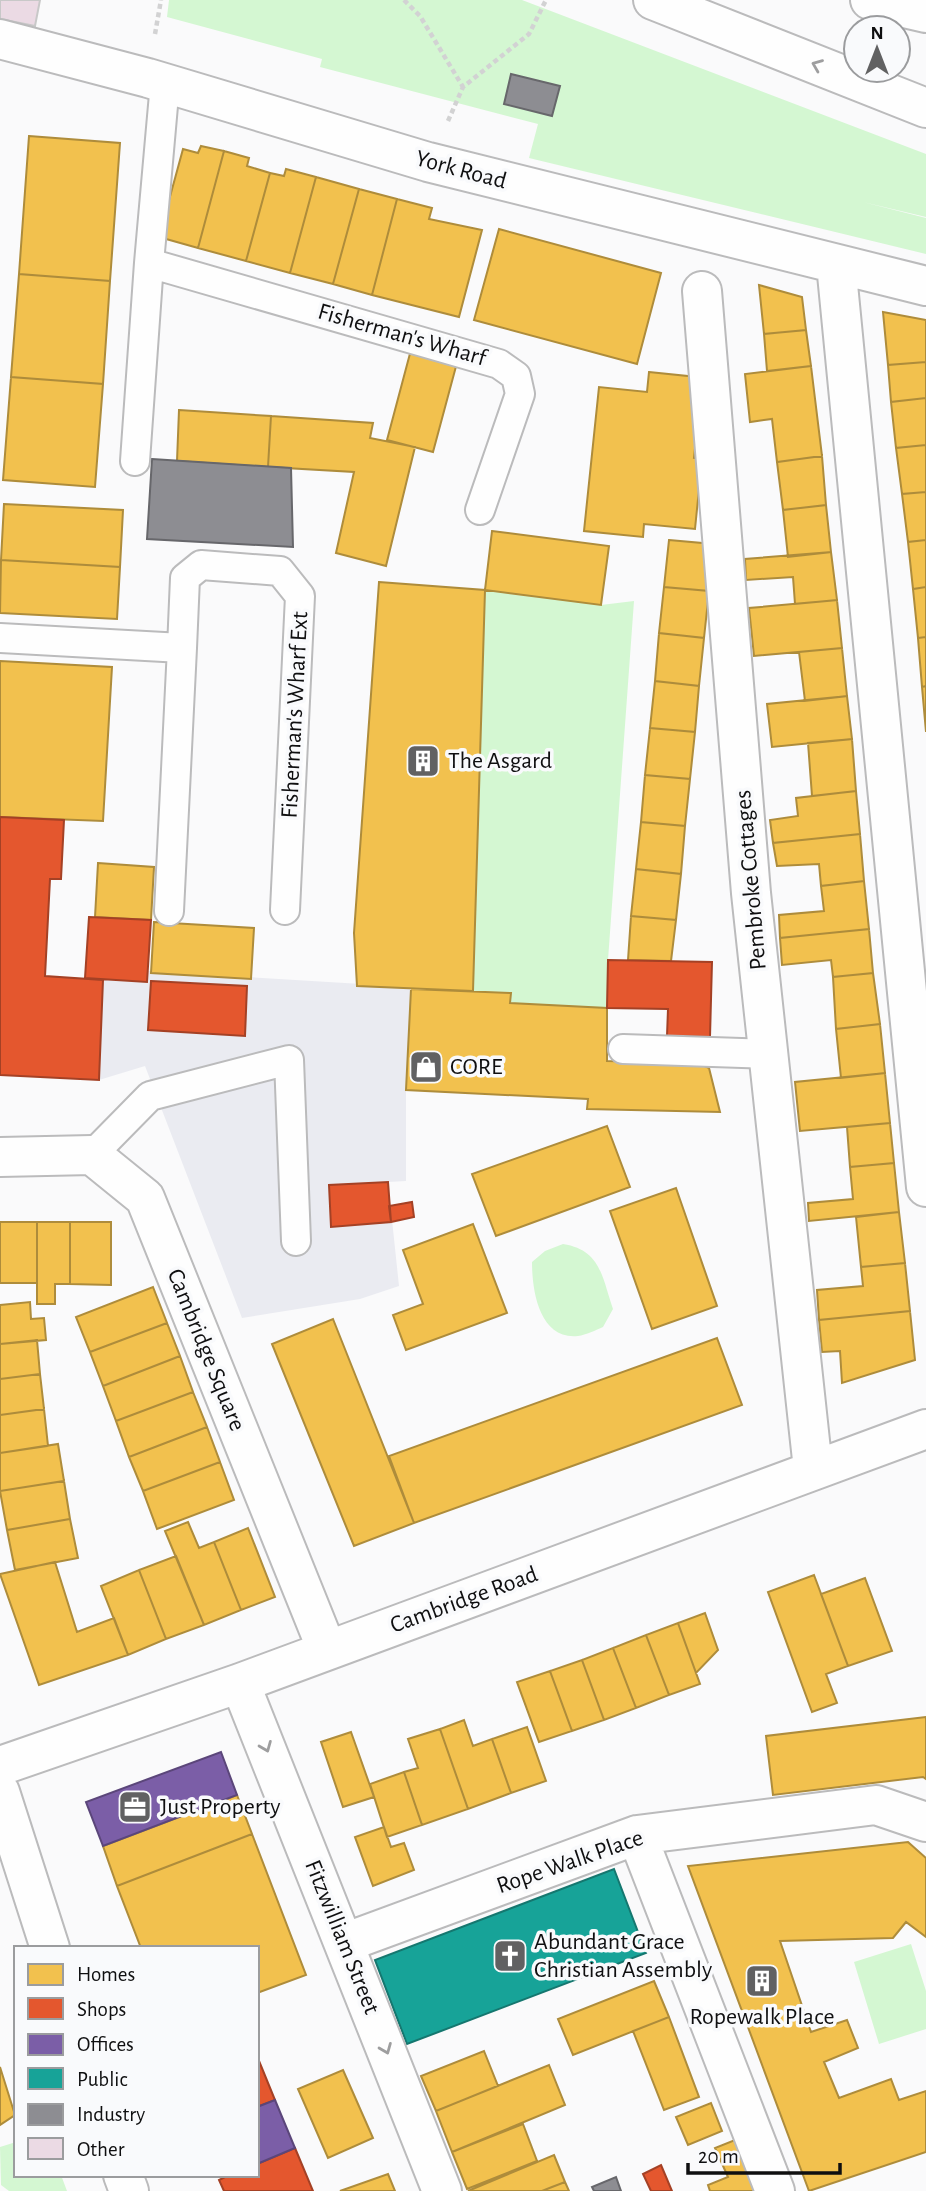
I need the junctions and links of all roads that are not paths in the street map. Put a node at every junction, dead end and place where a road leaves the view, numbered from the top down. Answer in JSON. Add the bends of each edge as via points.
{"nodes":[{"id":1,"x":653,"y":0,"type":"edge"},
{"id":2,"x":870,"y":0,"type":"edge"},
{"id":3,"x":926,"y":13,"type":"edge"},
{"id":4,"x":0,"y":39,"type":"edge"},
{"id":5,"x":165,"y":83,"type":"junction"},
{"id":6,"x":926,"y":108,"type":"edge"},
{"id":7,"x":149,"y":263,"type":"junction"},
{"id":8,"x":837,"y":274,"type":"junction"},
{"id":9,"x":926,"y":286,"type":"edge"},
{"id":10,"x":702,"y":290,"type":"dead end"},
{"id":11,"x":135,"y":461,"type":"dead end"},
{"id":12,"x":480,"y":510,"type":"dead end"},
{"id":13,"x":0,"y":638,"type":"edge"},
{"id":14,"x":182,"y":648,"type":"junction"},
{"id":15,"x":285,"y":910,"type":"dead end"},
{"id":16,"x":169,"y":911,"type":"dead end"},
{"id":17,"x":623,"y":1049,"type":"dead end"},
{"id":18,"x":768,"y":1054,"type":"junction"},
{"id":19,"x":92,"y":1155,"type":"junction"},
{"id":20,"x":0,"y":1157,"type":"edge"},
{"id":21,"x":926,"y":1187,"type":"edge"},
{"id":22,"x":296,"y":1241,"type":"dead end"},
{"id":23,"x":926,"y":1429,"type":"edge"},
{"id":24,"x":813,"y":1469,"type":"junction"},
{"id":25,"x":327,"y":1650,"type":"junction"},
{"id":26,"x":240,"y":1683,"type":"junction"},
{"id":27,"x":0,"y":1766,"type":"edge"},
{"id":28,"x":0,"y":1792,"type":"edge"},
{"id":29,"x":926,"y":1822,"type":"edge"},
{"id":30,"x":637,"y":1835,"type":"junction"},
{"id":31,"x":344,"y":1943,"type":"junction"},
{"id":32,"x":49,"y":1946,"type":"edge"},
{"id":33,"x":442,"y":2191,"type":"edge"},
{"id":34,"x":775,"y":2191,"type":"edge"}],
"edges":[{"from":6,"to":1,"type":"street","one_way":true},
{"from":2,"to":3,"type":"street"},
{"from":4,"to":5,"type":"street","name":"York Road"},
{"from":5,"to":7,"type":"lane"},
{"from":5,"to":8,"type":"street","name":"York Road","via":[[428,162]]},
{"from":7,"to":11,"type":"lane"},
{"from":7,"to":12,"type":"lane","name":"Fisherman's Wharf","via":[[499,364],[516,376],[520,394]]},
{"from":8,"to":9,"type":"street","name":"York Road"},
{"from":8,"to":21,"type":"street"},
{"from":10,"to":18,"type":"street","name":"Pembroke Cottages"},
{"from":13,"to":14,"type":"lane"},
{"from":14,"to":15,"type":"lane","name":"Fisherman's Wharf Ext","via":[[185,578],[201,565],[280,571],[300,596]]},
{"from":14,"to":16,"type":"lane","name":"Fisherman's Wharf Ext"},
{"from":17,"to":18,"type":"lane"},
{"from":18,"to":24,"type":"street","name":"Pembroke Cottages"},
{"from":19,"to":20,"type":"street"},
{"from":19,"to":22,"type":"lane","via":[[150,1096],[289,1060]]},
{"from":19,"to":25,"type":"street","name":"Cambridge Square","via":[[145,1198]]},
{"from":23,"to":24,"type":"street","name":"Cambridge Road"},
{"from":24,"to":25,"type":"street","name":"Cambridge Road"},
{"from":25,"to":26,"type":"street","name":"Cambridge Road"},
{"from":26,"to":27,"type":"street","name":"Cambridge Road"},
{"from":26,"to":31,"type":"street","name":"Fitzwilliam Street","one_way":true},
{"from":28,"to":32,"type":"street"},
{"from":29,"to":30,"type":"street","name":"Rope Walk Place","via":[[876,1805]]},
{"from":30,"to":31,"type":"street","name":"Rope Walk Place"},
{"from":30,"to":34,"type":"street"},
{"from":31,"to":33,"type":"street","name":"Fitzwilliam Street","one_way":true}]}
